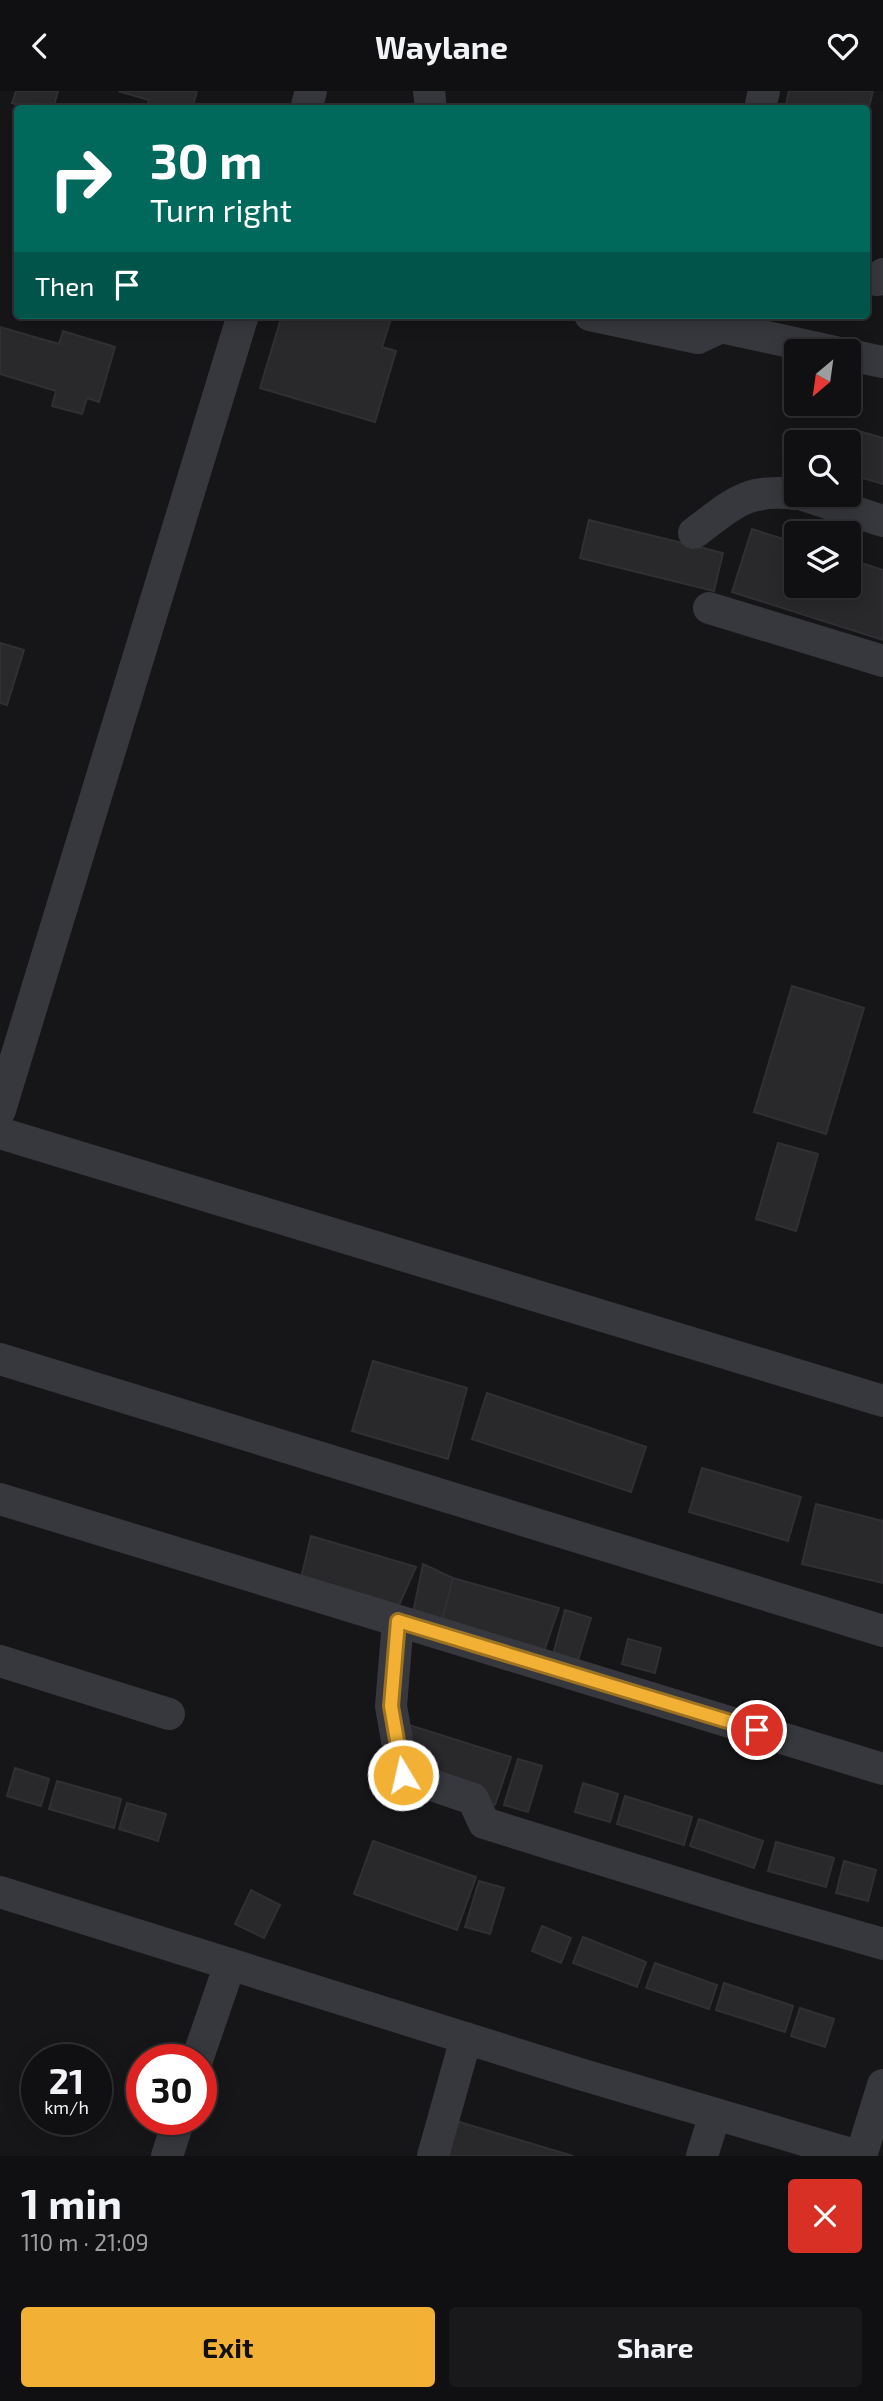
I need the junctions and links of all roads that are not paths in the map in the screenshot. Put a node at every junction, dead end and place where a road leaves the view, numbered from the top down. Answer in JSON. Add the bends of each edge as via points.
{"nodes":[{"id":1,"x":242,"y":319,"type":"edge"},
{"id":2,"x":609,"y":319,"type":"edge"},
{"id":3,"x":784,"y":341,"type":"edge"},
{"id":4,"x":861,"y":357,"type":"edge"},
{"id":5,"x":883,"y":362,"type":"edge"},
{"id":6,"x":784,"y":493,"type":"edge"},
{"id":7,"x":840,"y":507,"type":"edge"},
{"id":8,"x":883,"y":521,"type":"edge"},
{"id":9,"x":694,"y":533,"type":"dead end"},
{"id":10,"x":709,"y":608,"type":"dead end"},
{"id":11,"x":883,"y":661,"type":"edge"},
{"id":12,"x":0,"y":1110,"type":"edge"},
{"id":13,"x":0,"y":1133,"type":"edge"},
{"id":14,"x":0,"y":1359,"type":"edge"},
{"id":15,"x":883,"y":1401,"type":"edge"},
{"id":16,"x":0,"y":1499,"type":"edge"},
{"id":17,"x":398,"y":1621,"type":"junction"},
{"id":18,"x":883,"y":1631,"type":"edge"},
{"id":19,"x":0,"y":1661,"type":"edge"},
{"id":20,"x":169,"y":1714,"type":"dead end"},
{"id":21,"x":883,"y":1769,"type":"edge"},
{"id":22,"x":0,"y":1892,"type":"edge"},
{"id":23,"x":883,"y":1944,"type":"edge"},
{"id":24,"x":230,"y":1964,"type":"junction"},
{"id":25,"x":466,"y":2038,"type":"junction"},
{"id":26,"x":203,"y":2044,"type":"edge"},
{"id":27,"x":883,"y":2085,"type":"edge"},
{"id":28,"x":715,"y":2114,"type":"junction"},
{"id":29,"x":174,"y":2135,"type":"edge"},
{"id":30,"x":167,"y":2156,"type":"edge"},
{"id":31,"x":433,"y":2156,"type":"edge"},
{"id":32,"x":702,"y":2156,"type":"edge"},
{"id":33,"x":859,"y":2156,"type":"edge"}],
"edges":[{"from":1,"to":12,"type":"street"},
{"from":2,"to":3,"type":"street","via":[[698,338],[722,327]]},
{"from":4,"to":5,"type":"street"},
{"from":6,"to":9,"type":"street","via":[[739,499]]},
{"from":7,"to":8,"type":"street"},
{"from":10,"to":11,"type":"street"},
{"from":13,"to":15,"type":"street"},
{"from":14,"to":18,"type":"street"},
{"from":16,"to":17,"type":"street"},
{"from":17,"to":21,"type":"street"},
{"from":17,"to":23,"type":"street","via":[[391,1706],[403,1775],[473,1799],[484,1823]]},
{"from":19,"to":20,"type":"street"},
{"from":22,"to":24,"type":"street"},
{"from":24,"to":25,"type":"street"},
{"from":24,"to":26,"type":"street"},
{"from":25,"to":28,"type":"street"},
{"from":25,"to":31,"type":"street"},
{"from":27,"to":33,"type":"street"},
{"from":28,"to":32,"type":"street"},
{"from":28,"to":33,"type":"street"},
{"from":29,"to":30,"type":"street"}]}
